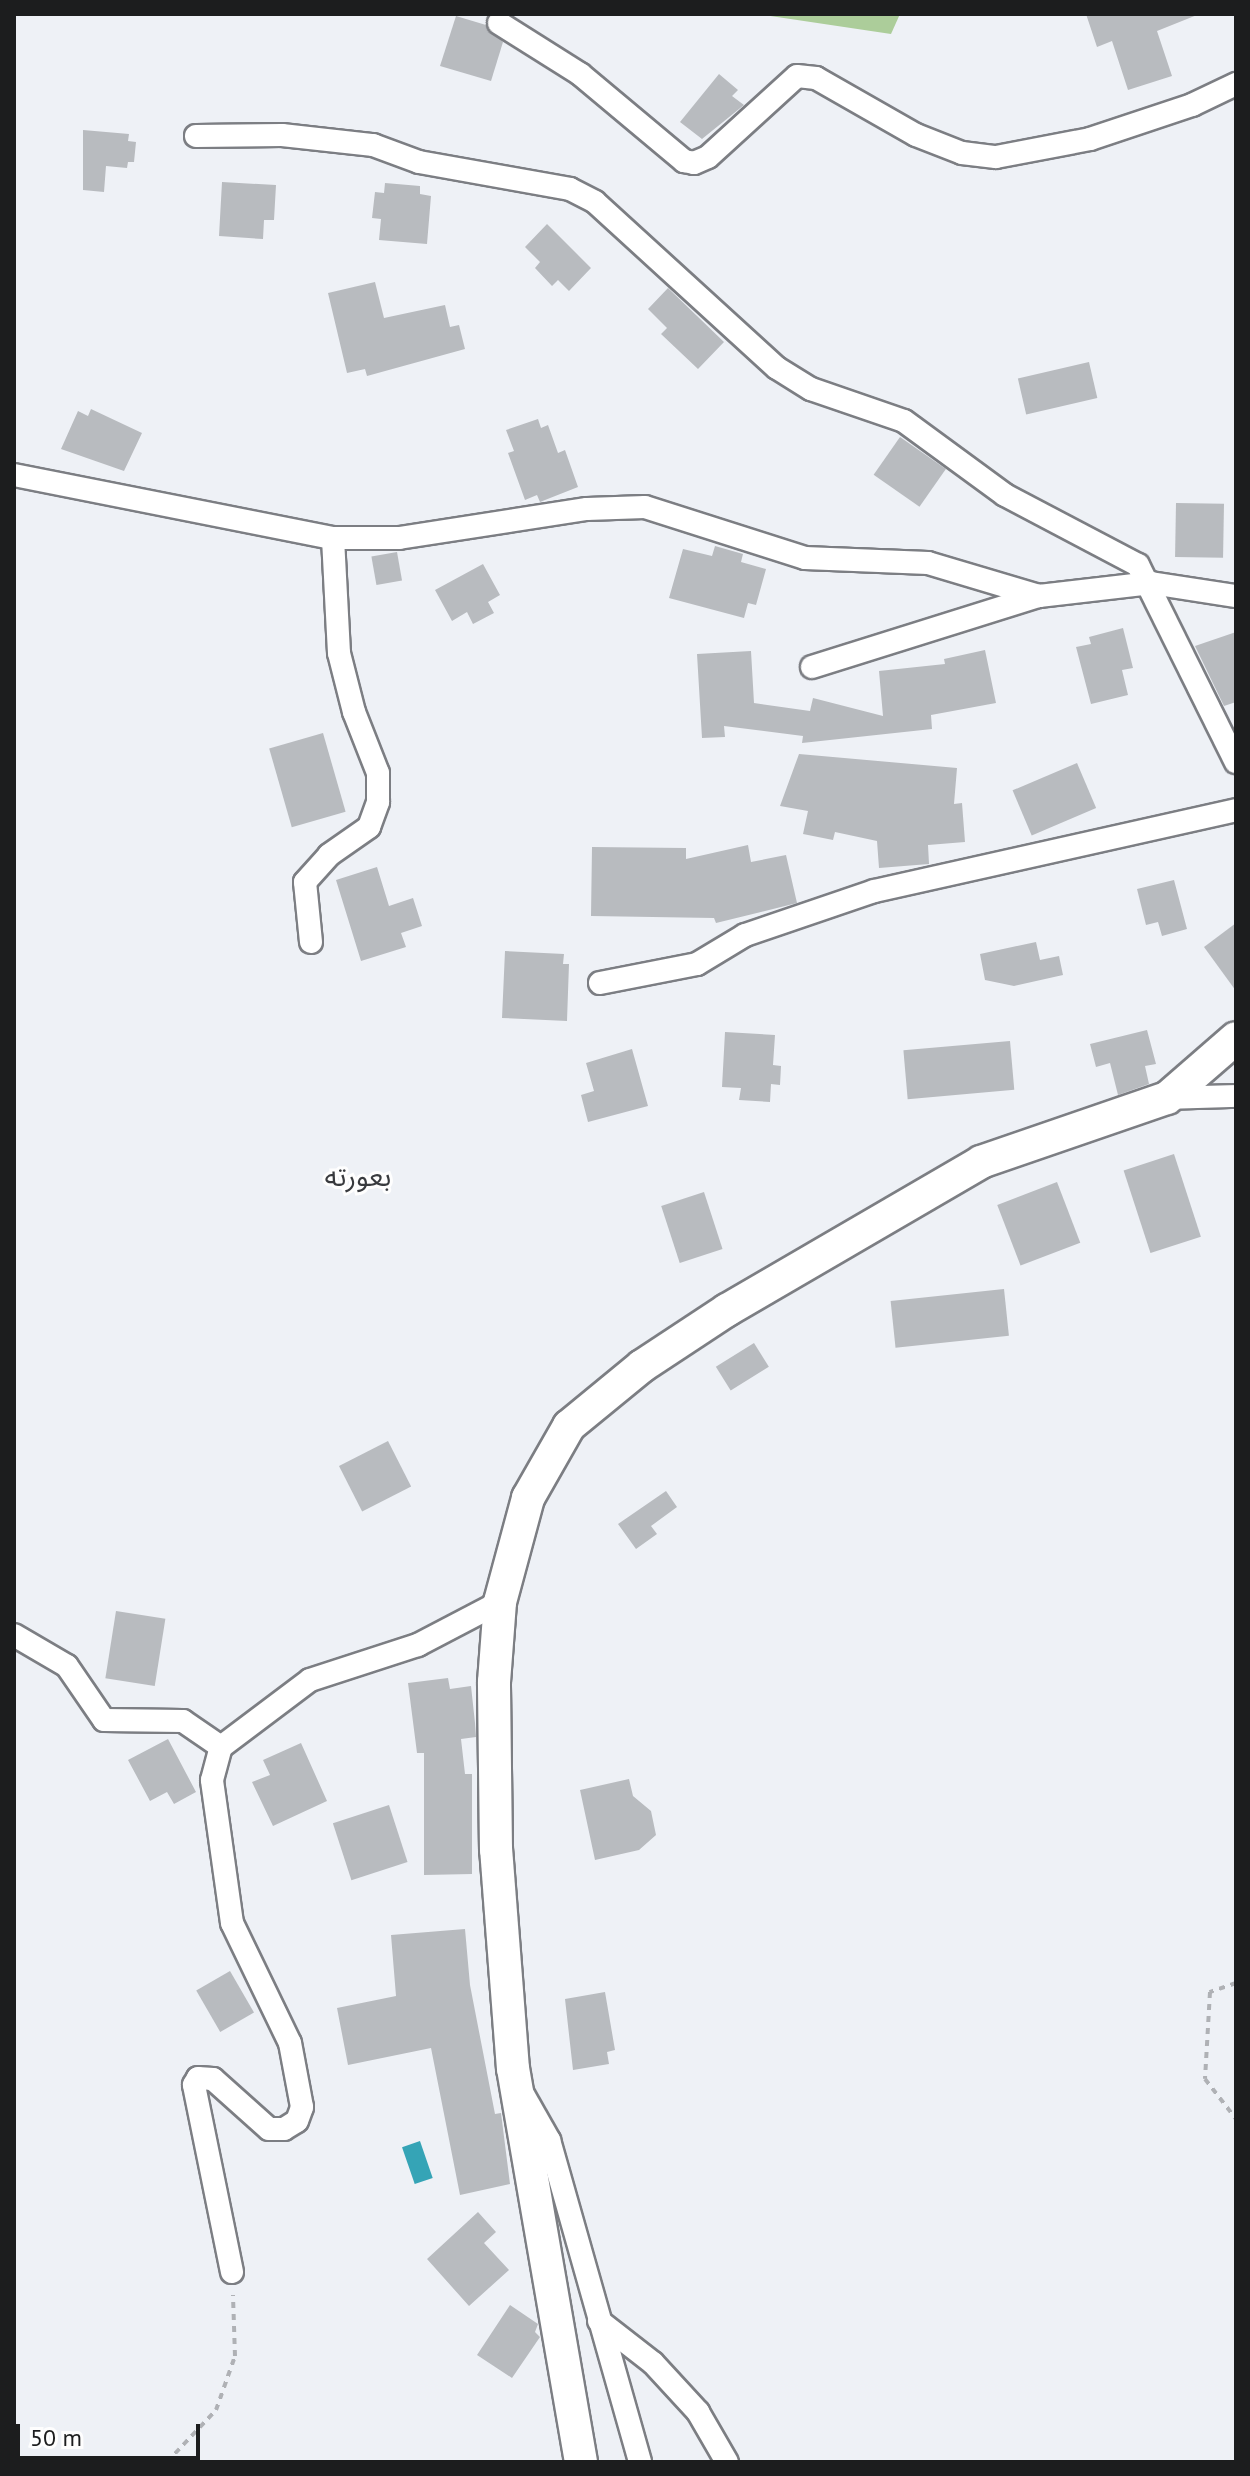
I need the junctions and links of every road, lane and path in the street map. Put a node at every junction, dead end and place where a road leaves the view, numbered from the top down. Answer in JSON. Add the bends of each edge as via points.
{"nodes":[{"id":1,"x":499,"y":23,"type":"dead end"},
{"id":2,"x":1236,"y":84,"type":"edge"},
{"id":3,"x":196,"y":136,"type":"dead end"},
{"id":4,"x":14,"y":475,"type":"edge"},
{"id":5,"x":333,"y":538,"type":"junction"},
{"id":6,"x":1151,"y":583,"type":"junction"},
{"id":7,"x":1039,"y":596,"type":"junction"},
{"id":8,"x":1236,"y":596,"type":"edge"},
{"id":9,"x":812,"y":667,"type":"dead end"},
{"id":10,"x":1236,"y":762,"type":"edge"},
{"id":11,"x":1236,"y":810,"type":"edge"},
{"id":12,"x":311,"y":942,"type":"dead end"},
{"id":13,"x":600,"y":983,"type":"dead end"},
{"id":14,"x":1236,"y":1038,"type":"edge"},
{"id":15,"x":1236,"y":1096,"type":"edge"},
{"id":16,"x":1167,"y":1098,"type":"junction"},
{"id":17,"x":500,"y":1602,"type":"junction"},
{"id":18,"x":14,"y":1635,"type":"edge"},
{"id":19,"x":221,"y":1747,"type":"junction"},
{"id":20,"x":1236,"y":1983,"type":"edge"},
{"id":21,"x":513,"y":2069,"type":"junction"},
{"id":22,"x":1236,"y":2119,"type":"edge"},
{"id":23,"x":232,"y":2272,"type":"joint"},
{"id":24,"x":599,"y":2321,"type":"junction"},
{"id":25,"x":167,"y":2462,"type":"edge"},
{"id":26,"x":581,"y":2462,"type":"edge"},
{"id":27,"x":640,"y":2462,"type":"edge"},
{"id":28,"x":727,"y":2462,"type":"edge"}],
"edges":[{"from":1,"to":2,"type":"street","via":[[580,74],[684,161],[694,163],[708,157],[797,76],[816,78],[916,135],[962,153],[996,157],[1090,139],[1192,105]]},
{"from":3,"to":6,"type":"street","via":[[323,137],[373,145],[419,162],[570,189],[622,222],[777,368],[811,389],[904,421],[1005,495],[1123,554]]},
{"from":4,"to":5,"type":"street"},
{"from":5,"to":7,"type":"street","via":[[399,538],[587,509],[645,507],[805,558],[928,563]]},
{"from":5,"to":12,"type":"street","via":[[339,653],[378,773],[378,802],[369,827],[329,855],[305,882]]},
{"from":6,"to":7,"type":"street"},
{"from":6,"to":8,"type":"street"},
{"from":6,"to":10,"type":"street"},
{"from":7,"to":9,"type":"street"},
{"from":11,"to":13,"type":"street","via":[[874,891],[745,935],[697,964]]},
{"from":14,"to":16,"type":"main road"},
{"from":15,"to":16,"type":"street"},
{"from":16,"to":17,"type":"main road","via":[[981,1162],[727,1310],[642,1366],[569,1426],[545,1461],[515,1533]]},
{"from":17,"to":19,"type":"street","via":[[418,1645],[310,1680]]},
{"from":17,"to":21,"type":"main road","via":[[493,1760]]},
{"from":18,"to":19,"type":"street","via":[[67,1666],[104,1720],[183,1721]]},
{"from":19,"to":23,"type":"street","via":[[212,1780],[232,1923],[290,2043],[302,2107],[297,2121],[284,2129],[269,2129],[213,2079],[198,2078],[194,2085]]},
{"from":20,"to":22,"type":"path","via":[[1210,1992],[1205,2079]]},
{"from":21,"to":24,"type":"street","via":[[549,2140]]},
{"from":21,"to":26,"type":"main road"},
{"from":23,"to":25,"type":"path","via":[[235,2356],[216,2410]]},
{"from":24,"to":27,"type":"street"},
{"from":24,"to":28,"type":"street","via":[[653,2363],[698,2412]]}]}
